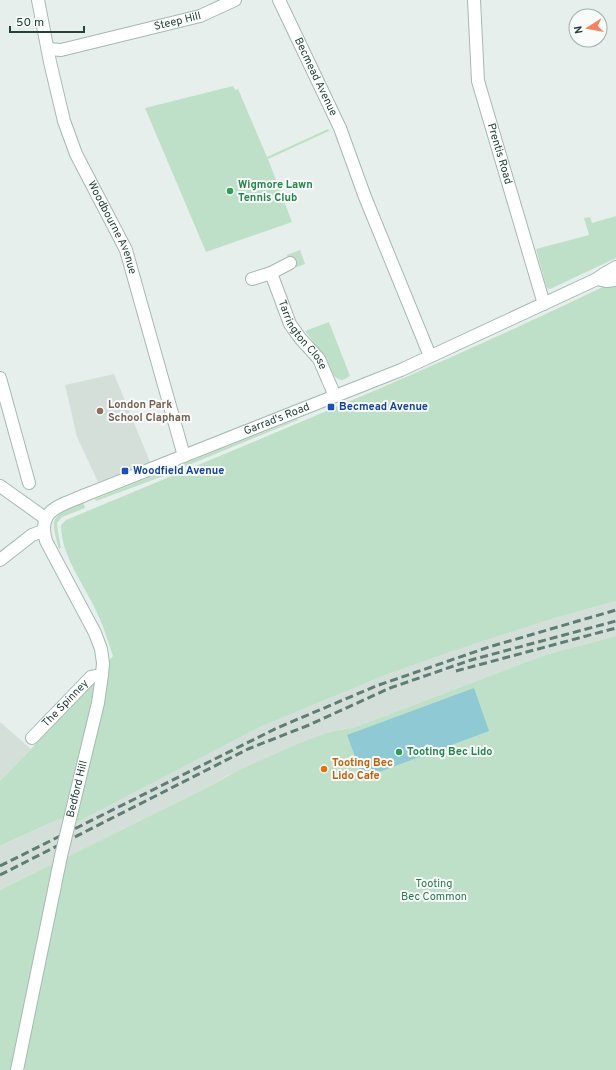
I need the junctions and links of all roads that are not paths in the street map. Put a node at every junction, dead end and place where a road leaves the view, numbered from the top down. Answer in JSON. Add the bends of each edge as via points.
{"nodes":[{"id":1,"x":38,"y":0,"type":"edge"},
{"id":2,"x":235,"y":0,"type":"edge"},
{"id":3,"x":279,"y":0,"type":"edge"},
{"id":4,"x":474,"y":0,"type":"edge"},
{"id":5,"x":48,"y":49,"type":"junction"},
{"id":6,"x":290,"y":263,"type":"dead end"},
{"id":7,"x":616,"y":267,"type":"edge"},
{"id":8,"x":271,"y":273,"type":"junction"},
{"id":9,"x":252,"y":279,"type":"dead end"},
{"id":10,"x":597,"y":279,"type":"junction"},
{"id":11,"x":616,"y":280,"type":"edge"},
{"id":12,"x":544,"y":304,"type":"junction"},
{"id":13,"x":430,"y":356,"type":"junction"},
{"id":14,"x":0,"y":378,"type":"edge"},
{"id":15,"x":335,"y":396,"type":"junction"},
{"id":16,"x":184,"y":456,"type":"junction"},
{"id":17,"x":29,"y":483,"type":"dead end"},
{"id":18,"x":0,"y":486,"type":"edge"},
{"id":19,"x":45,"y":518,"type":"junction"},
{"id":20,"x":43,"y":531,"type":"junction"},
{"id":21,"x":0,"y":560,"type":"edge"},
{"id":22,"x":102,"y":675,"type":"junction"},
{"id":23,"x":32,"y":738,"type":"dead end"},
{"id":24,"x":17,"y":1070,"type":"edge"}],
"edges":[{"from":1,"to":5,"type":"street","name":"Woodbourne Avenue"},
{"from":2,"to":5,"type":"street","name":"Steep Hill","via":[[200,16],[61,50]]},
{"from":3,"to":13,"type":"street","name":"Becmead Avenue","via":[[340,128],[365,197]]},
{"from":4,"to":12,"type":"street","name":"Prentis Road","via":[[478,81]]},
{"from":5,"to":16,"type":"street","name":"Woodbourne Avenue","via":[[60,108],[76,154],[126,250]]},
{"from":6,"to":8,"type":"street"},
{"from":7,"to":10,"type":"street","name":"Garrad's Road"},
{"from":8,"to":9,"type":"street"},
{"from":8,"to":15,"type":"street","name":"Tarrington Close","via":[[290,324],[319,359]]},
{"from":10,"to":11,"type":"street","name":"Garrad's Road"},
{"from":10,"to":12,"type":"street","name":"Garrad's Road"},
{"from":12,"to":13,"type":"street","name":"Garrad's Road"},
{"from":13,"to":15,"type":"street","name":"Garrad's Road"},
{"from":14,"to":17,"type":"street"},
{"from":15,"to":16,"type":"street","name":"Garrad's Road"},
{"from":16,"to":19,"type":"street","name":"Garrad's Road","via":[[54,508]]},
{"from":18,"to":19,"type":"street"},
{"from":19,"to":20,"type":"street","name":"Bedford Hill"},
{"from":20,"to":21,"type":"street","via":[[32,535]]},
{"from":20,"to":22,"type":"street","name":"Bedford Hill","via":[[55,560],[95,633],[101,649]]},
{"from":22,"to":23,"type":"street","name":"The Spinney","via":[[90,677]]},
{"from":22,"to":24,"type":"street","name":"Bedford Hill","bridge":true,"via":[[98,702],[61,856]]}]}
